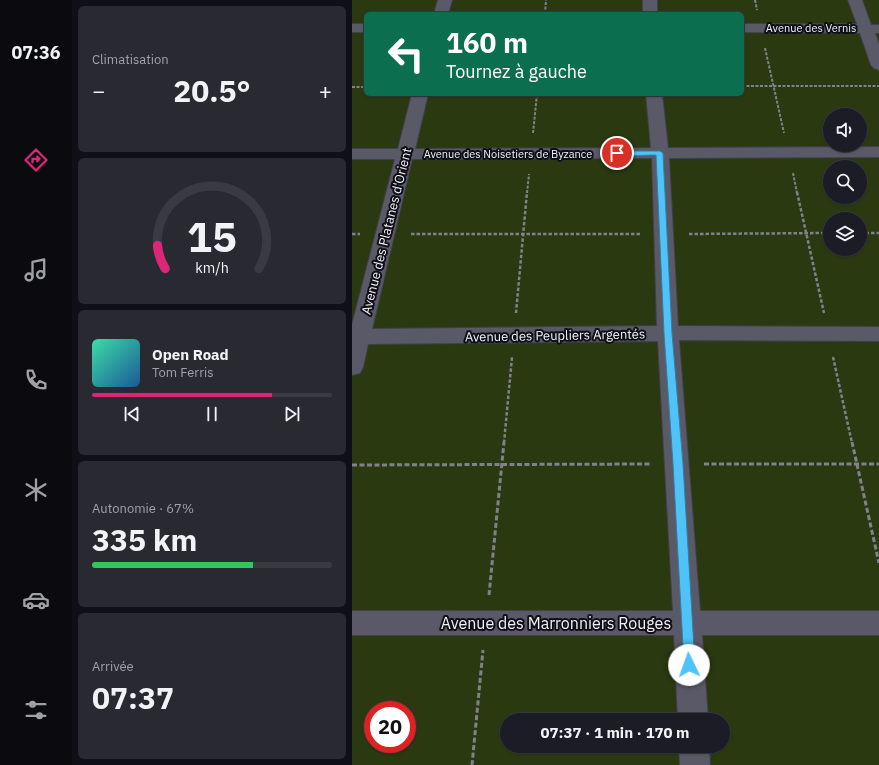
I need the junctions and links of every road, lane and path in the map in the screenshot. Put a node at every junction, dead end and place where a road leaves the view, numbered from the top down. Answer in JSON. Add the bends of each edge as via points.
{"nodes":[{"id":1,"x":445,"y":0,"type":"edge"},
{"id":2,"x":546,"y":0,"type":"edge"},
{"id":3,"x":650,"y":0,"type":"edge"},
{"id":4,"x":755,"y":0,"type":"edge"},
{"id":5,"x":855,"y":0,"type":"edge"},
{"id":6,"x":441,"y":12,"type":"edge"},
{"id":7,"x":545,"y":12,"type":"edge"},
{"id":8,"x":650,"y":12,"type":"edge"},
{"id":9,"x":352,"y":28,"type":"edge"},
{"id":10,"x":364,"y":28,"type":"edge"},
{"id":11,"x":744,"y":28,"type":"edge"},
{"id":12,"x":761,"y":28,"type":"junction"},
{"id":13,"x":872,"y":29,"type":"edge"},
{"id":14,"x":879,"y":64,"type":"edge"},
{"id":15,"x":744,"y":86,"type":"edge"},
{"id":16,"x":774,"y":86,"type":"junction"},
{"id":17,"x":879,"y":86,"type":"edge"},
{"id":18,"x":352,"y":87,"type":"edge"},
{"id":19,"x":364,"y":87,"type":"edge"},
{"id":20,"x":420,"y":96,"type":"edge"},
{"id":21,"x":537,"y":96,"type":"edge"},
{"id":22,"x":654,"y":96,"type":"edge"},
{"id":23,"x":879,"y":152,"type":"edge"},
{"id":24,"x":660,"y":153,"type":"junction"},
{"id":25,"x":789,"y":153,"type":"junction"},
{"id":26,"x":352,"y":154,"type":"edge"},
{"id":27,"x":405,"y":154,"type":"junction"},
{"id":28,"x":531,"y":154,"type":"junction"},
{"id":29,"x":806,"y":233,"type":"junction"},
{"id":30,"x":823,"y":233,"type":"edge"},
{"id":31,"x":867,"y":233,"type":"edge"},
{"id":32,"x":879,"y":233,"type":"edge"},
{"id":33,"x":352,"y":234,"type":"edge"},
{"id":34,"x":384,"y":234,"type":"junction"},
{"id":35,"x":524,"y":234,"type":"junction"},
{"id":36,"x":663,"y":234,"type":"junction"},
{"id":37,"x":668,"y":333,"type":"junction"},
{"id":38,"x":828,"y":333,"type":"junction"},
{"id":39,"x":879,"y":334,"type":"edge"},
{"id":40,"x":514,"y":336,"type":"junction"},
{"id":41,"x":356,"y":337,"type":"edge"},
{"id":42,"x":352,"y":367,"type":"edge"},
{"id":43,"x":678,"y":464,"type":"junction"},
{"id":44,"x":857,"y":464,"type":"junction"},
{"id":45,"x":879,"y":464,"type":"edge"},
{"id":46,"x":501,"y":465,"type":"junction"},
{"id":47,"x":352,"y":466,"type":"edge"},
{"id":48,"x":879,"y":563,"type":"edge"},
{"id":49,"x":352,"y":623,"type":"edge"},
{"id":50,"x":486,"y":623,"type":"junction"},
{"id":51,"x":687,"y":623,"type":"junction"},
{"id":52,"x":879,"y":623,"type":"edge"},
{"id":53,"x":693,"y":713,"type":"edge"},
{"id":54,"x":694,"y":753,"type":"edge"},
{"id":55,"x":472,"y":765,"type":"edge"},
{"id":56,"x":695,"y":765,"type":"edge"}],
"edges":[{"from":1,"to":6,"type":"lane"},
{"from":2,"to":7,"type":"path"},
{"from":3,"to":8,"type":"lane"},
{"from":4,"to":12,"type":"path"},
{"from":5,"to":13,"type":"lane"},
{"from":9,"to":10,"type":"lane"},
{"from":11,"to":12,"type":"lane","name":"Avenue des Vernis"},
{"from":12,"to":13,"type":"lane","name":"Avenue des Vernis"},
{"from":12,"to":16,"type":"path"},
{"from":13,"to":14,"type":"lane"},
{"from":15,"to":16,"type":"path"},
{"from":16,"to":17,"type":"path"},
{"from":16,"to":25,"type":"path"},
{"from":18,"to":19,"type":"path"},
{"from":20,"to":27,"type":"lane","name":"Avenue des Platanes d'Orient"},
{"from":21,"to":28,"type":"path"},
{"from":22,"to":24,"type":"lane"},
{"from":23,"to":25,"type":"lane","name":"Avenue des Noisetiers de Byzance"},
{"from":24,"to":25,"type":"lane","name":"Avenue des Noisetiers de Byzance"},
{"from":24,"to":28,"type":"lane","name":"Avenue des Noisetiers de Byzance"},
{"from":24,"to":36,"type":"lane"},
{"from":25,"to":29,"type":"path"},
{"from":26,"to":27,"type":"lane","name":"Avenue des Noisetiers de Byzance"},
{"from":27,"to":28,"type":"lane","name":"Avenue des Noisetiers de Byzance"},
{"from":27,"to":34,"type":"lane","name":"Avenue des Platanes d'Orient"},
{"from":28,"to":35,"type":"path"},
{"from":29,"to":30,"type":"path"},
{"from":29,"to":36,"type":"path"},
{"from":29,"to":38,"type":"path"},
{"from":31,"to":32,"type":"path"},
{"from":33,"to":34,"type":"path"},
{"from":34,"to":35,"type":"path"},
{"from":34,"to":41,"type":"lane","name":"Avenue des Platanes d'Orient"},
{"from":35,"to":36,"type":"path"},
{"from":35,"to":40,"type":"path"},
{"from":36,"to":37,"type":"lane"},
{"from":37,"to":38,"type":"lane","name":"Avenue des Peupliers Argentés"},
{"from":37,"to":40,"type":"lane","name":"Avenue des Peupliers Argentés"},
{"from":37,"to":43,"type":"lane"},
{"from":38,"to":39,"type":"lane","name":"Avenue des Peupliers Argentés"},
{"from":38,"to":44,"type":"path"},
{"from":40,"to":41,"type":"lane","name":"Avenue des Peupliers Argentés"},
{"from":40,"to":46,"type":"path"},
{"from":41,"to":42,"type":"lane","name":"Avenue des Platanes d'Orient"},
{"from":43,"to":44,"type":"path"},
{"from":43,"to":46,"type":"path"},
{"from":43,"to":51,"type":"lane"},
{"from":44,"to":45,"type":"path"},
{"from":44,"to":48,"type":"path"},
{"from":46,"to":47,"type":"path"},
{"from":46,"to":50,"type":"path"},
{"from":49,"to":50,"type":"lane","name":"Avenue des Marronniers Rouges"},
{"from":50,"to":51,"type":"lane","name":"Avenue des Marronniers Rouges"},
{"from":50,"to":55,"type":"path"},
{"from":51,"to":52,"type":"lane","name":"Avenue des Marronniers Rouges"},
{"from":51,"to":53,"type":"lane"},
{"from":54,"to":56,"type":"lane"}]}
